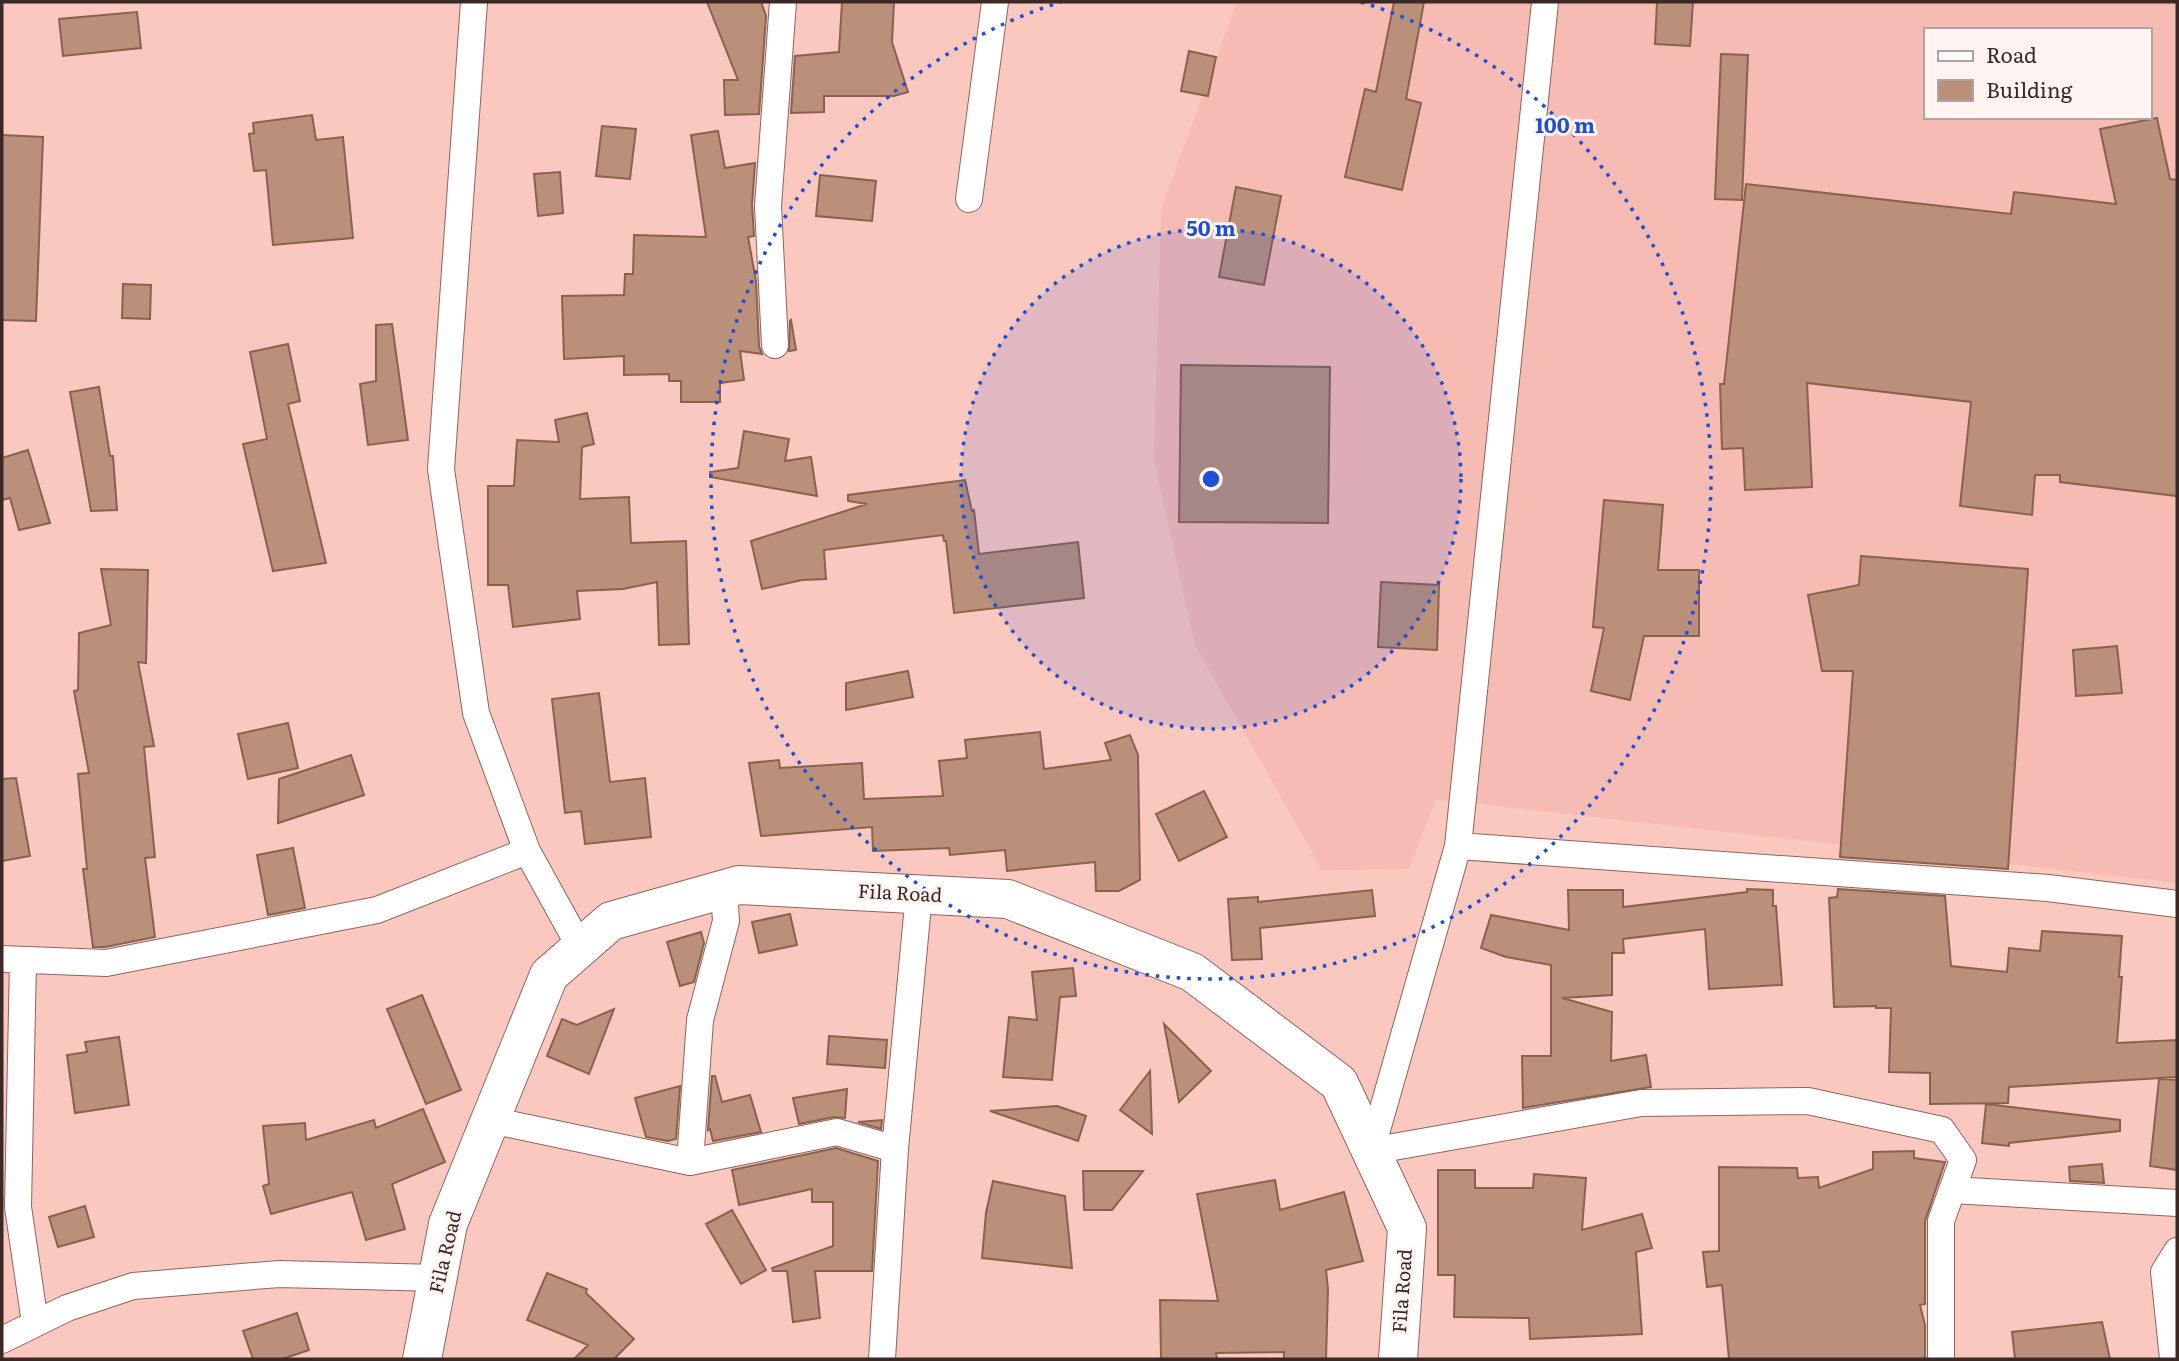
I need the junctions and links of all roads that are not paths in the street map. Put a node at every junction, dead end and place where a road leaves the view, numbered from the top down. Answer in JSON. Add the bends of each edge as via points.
{"nodes":[{"id":1,"x":474,"y":2,"type":"edge"},
{"id":2,"x":783,"y":2,"type":"edge"},
{"id":3,"x":995,"y":2,"type":"edge"},
{"id":4,"x":1545,"y":2,"type":"edge"},
{"id":5,"x":970,"y":199,"type":"dead end"},
{"id":6,"x":775,"y":345,"type":"dead end"},
{"id":7,"x":1458,"y":846,"type":"junction"},
{"id":8,"x":527,"y":851,"type":"junction"},
{"id":9,"x":724,"y":890,"type":"junction"},
{"id":10,"x":919,"y":894,"type":"junction"},
{"id":11,"x":2177,"y":904,"type":"edge"},
{"id":12,"x":580,"y":947,"type":"junction"},
{"id":13,"x":13,"y":960,"type":"edge"},
{"id":14,"x":491,"y":1120,"type":"junction"},
{"id":15,"x":894,"y":1149,"type":"junction"},
{"id":16,"x":1371,"y":1151,"type":"junction"},
{"id":17,"x":690,"y":1162,"type":"junction"},
{"id":18,"x":1952,"y":1190,"type":"junction"},
{"id":19,"x":2177,"y":1203,"type":"edge"},
{"id":20,"x":2177,"y":1251,"type":"edge"},
{"id":21,"x":438,"y":1278,"type":"junction"},
{"id":22,"x":35,"y":1323,"type":"junction"},
{"id":23,"x":2,"y":1340,"type":"edge"},
{"id":24,"x":422,"y":1359,"type":"edge"},
{"id":25,"x":882,"y":1359,"type":"edge"},
{"id":26,"x":1398,"y":1359,"type":"edge"},
{"id":27,"x":1941,"y":1359,"type":"edge"},
{"id":28,"x":2173,"y":1359,"type":"edge"}],
"edges":[{"from":1,"to":8,"type":"street","via":[[441,469],[475,713]]},
{"from":2,"to":6,"type":"street","via":[[768,206]]},
{"from":3,"to":5,"type":"street"},
{"from":4,"to":7,"type":"street"},
{"from":7,"to":11,"type":"street","via":[[2048,888]]},
{"from":7,"to":16,"type":"street"},
{"from":8,"to":12,"type":"street"},
{"from":8,"to":13,"type":"street","via":[[377,910],[106,963]]},
{"from":9,"to":10,"type":"street","name":"Fila Road","via":[[739,885]]},
{"from":9,"to":12,"type":"street","name":"Fila Road","via":[[611,920]]},
{"from":9,"to":17,"type":"street","via":[[726,921],[700,1020]]},
{"from":10,"to":15,"type":"street"},
{"from":10,"to":16,"type":"street","name":"Fila Road","via":[[1008,899],[1192,972],[1339,1083]]},
{"from":12,"to":14,"type":"street","name":"Fila Road","via":[[550,975]]},
{"from":13,"to":22,"type":"street","via":[[18,1207]]},
{"from":14,"to":17,"type":"street"},
{"from":14,"to":21,"type":"street","name":"Fila Road","via":[[448,1224]]},
{"from":15,"to":17,"type":"street","via":[[837,1132]]},
{"from":15,"to":25,"type":"street"},
{"from":16,"to":18,"type":"street","via":[[1641,1103],[1808,1101],[1942,1130],[1963,1160]]},
{"from":16,"to":26,"type":"street","name":"Fila Road","via":[[1407,1228]]},
{"from":18,"to":19,"type":"street"},
{"from":18,"to":27,"type":"street","via":[[1941,1221]]},
{"from":20,"to":28,"type":"street","via":[[2164,1272]]},
{"from":21,"to":22,"type":"street","via":[[279,1274],[133,1286]]},
{"from":21,"to":24,"type":"street","name":"Fila Road"},
{"from":22,"to":23,"type":"street"}]}
